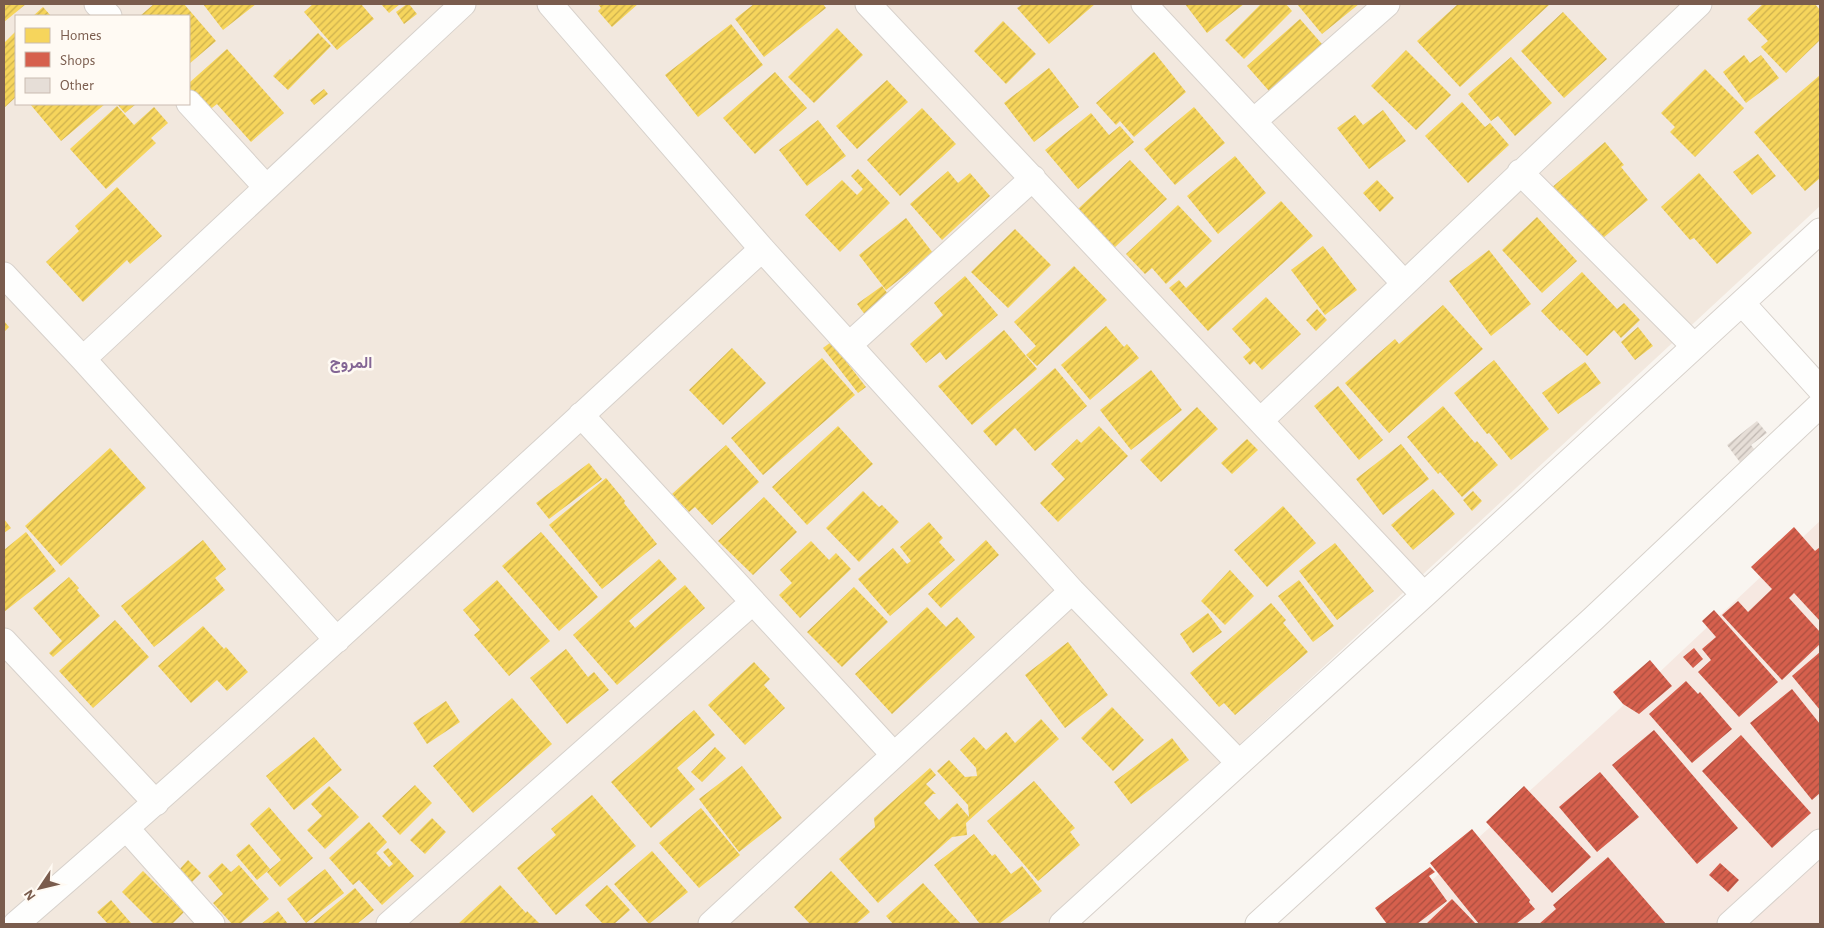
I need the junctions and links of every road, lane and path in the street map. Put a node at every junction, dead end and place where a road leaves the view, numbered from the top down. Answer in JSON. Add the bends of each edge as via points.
{"nodes":[{"id":1,"x":463,"y":4,"type":"edge"},
{"id":2,"x":550,"y":4,"type":"edge"},
{"id":3,"x":868,"y":4,"type":"edge"},
{"id":4,"x":1144,"y":4,"type":"edge"},
{"id":5,"x":1387,"y":4,"type":"edge"},
{"id":6,"x":1699,"y":4,"type":"edge"},
{"id":7,"x":190,"y":104,"type":"edge"},
{"id":8,"x":1254,"y":122,"type":"junction"},
{"id":9,"x":1520,"y":172,"type":"junction"},
{"id":10,"x":1033,"y":178,"type":"junction"},
{"id":11,"x":266,"y":187,"type":"junction"},
{"id":12,"x":1820,"y":231,"type":"edge"},
{"id":13,"x":762,"y":249,"type":"junction"},
{"id":14,"x":4,"y":275,"type":"edge"},
{"id":15,"x":1404,"y":283,"type":"junction"},
{"id":16,"x":1742,"y":303,"type":"junction"},
{"id":17,"x":849,"y":346,"type":"junction"},
{"id":18,"x":1694,"y":346,"type":"junction"},
{"id":19,"x":83,"y":359,"type":"junction"},
{"id":20,"x":1820,"y":389,"type":"edge"},
{"id":21,"x":1820,"y":405,"type":"edge"},
{"id":22,"x":581,"y":415,"type":"junction"},
{"id":23,"x":1261,"y":420,"type":"junction"},
{"id":24,"x":1072,"y":591,"type":"junction"},
{"id":25,"x":1424,"y":595,"type":"junction"},
{"id":26,"x":752,"y":602,"type":"junction"},
{"id":27,"x":337,"y":640,"type":"junction"},
{"id":28,"x":4,"y":641,"type":"edge"},
{"id":29,"x":894,"y":755,"type":"junction"},
{"id":30,"x":1239,"y":763,"type":"junction"},
{"id":31,"x":156,"y":803,"type":"junction"},
{"id":32,"x":126,"y":829,"type":"junction"},
{"id":33,"x":1816,"y":854,"type":"edge"},
{"id":34,"x":404,"y":919,"type":"edge"},
{"id":35,"x":16,"y":924,"type":"edge"},
{"id":36,"x":212,"y":924,"type":"edge"},
{"id":37,"x":711,"y":924,"type":"edge"},
{"id":38,"x":1062,"y":924,"type":"edge"},
{"id":39,"x":1258,"y":924,"type":"edge"},
{"id":40,"x":1730,"y":924,"type":"edge"}],
"edges":[{"from":1,"to":11,"type":"street"},
{"from":2,"to":13,"type":"street"},
{"from":3,"to":10,"type":"street"},
{"from":4,"to":8,"type":"street"},
{"from":5,"to":8,"type":"street"},
{"from":6,"to":9,"type":"street"},
{"from":7,"to":11,"type":"street"},
{"from":8,"to":15,"type":"street"},
{"from":9,"to":15,"type":"street"},
{"from":9,"to":18,"type":"street"},
{"from":10,"to":17,"type":"street"},
{"from":10,"to":23,"type":"street"},
{"from":11,"to":19,"type":"street"},
{"from":12,"to":16,"type":"street"},
{"from":13,"to":17,"type":"street"},
{"from":13,"to":22,"type":"street"},
{"from":14,"to":19,"type":"street"},
{"from":15,"to":23,"type":"street"},
{"from":16,"to":18,"type":"street"},
{"from":16,"to":20,"type":"street"},
{"from":17,"to":24,"type":"street"},
{"from":18,"to":25,"type":"street"},
{"from":19,"to":27,"type":"street"},
{"from":21,"to":39,"type":"street","via":[[1593,619]]},
{"from":22,"to":26,"type":"street"},
{"from":22,"to":27,"type":"street"},
{"from":23,"to":25,"type":"street"},
{"from":24,"to":29,"type":"street"},
{"from":24,"to":30,"type":"street"},
{"from":25,"to":30,"type":"street"},
{"from":26,"to":29,"type":"street"},
{"from":26,"to":34,"type":"street"},
{"from":27,"to":31,"type":"street"},
{"from":28,"to":31,"type":"street"},
{"from":29,"to":37,"type":"street"},
{"from":30,"to":38,"type":"street"},
{"from":31,"to":32,"type":"street"},
{"from":32,"to":35,"type":"street"},
{"from":32,"to":36,"type":"street"},
{"from":33,"to":40,"type":"street"}]}
